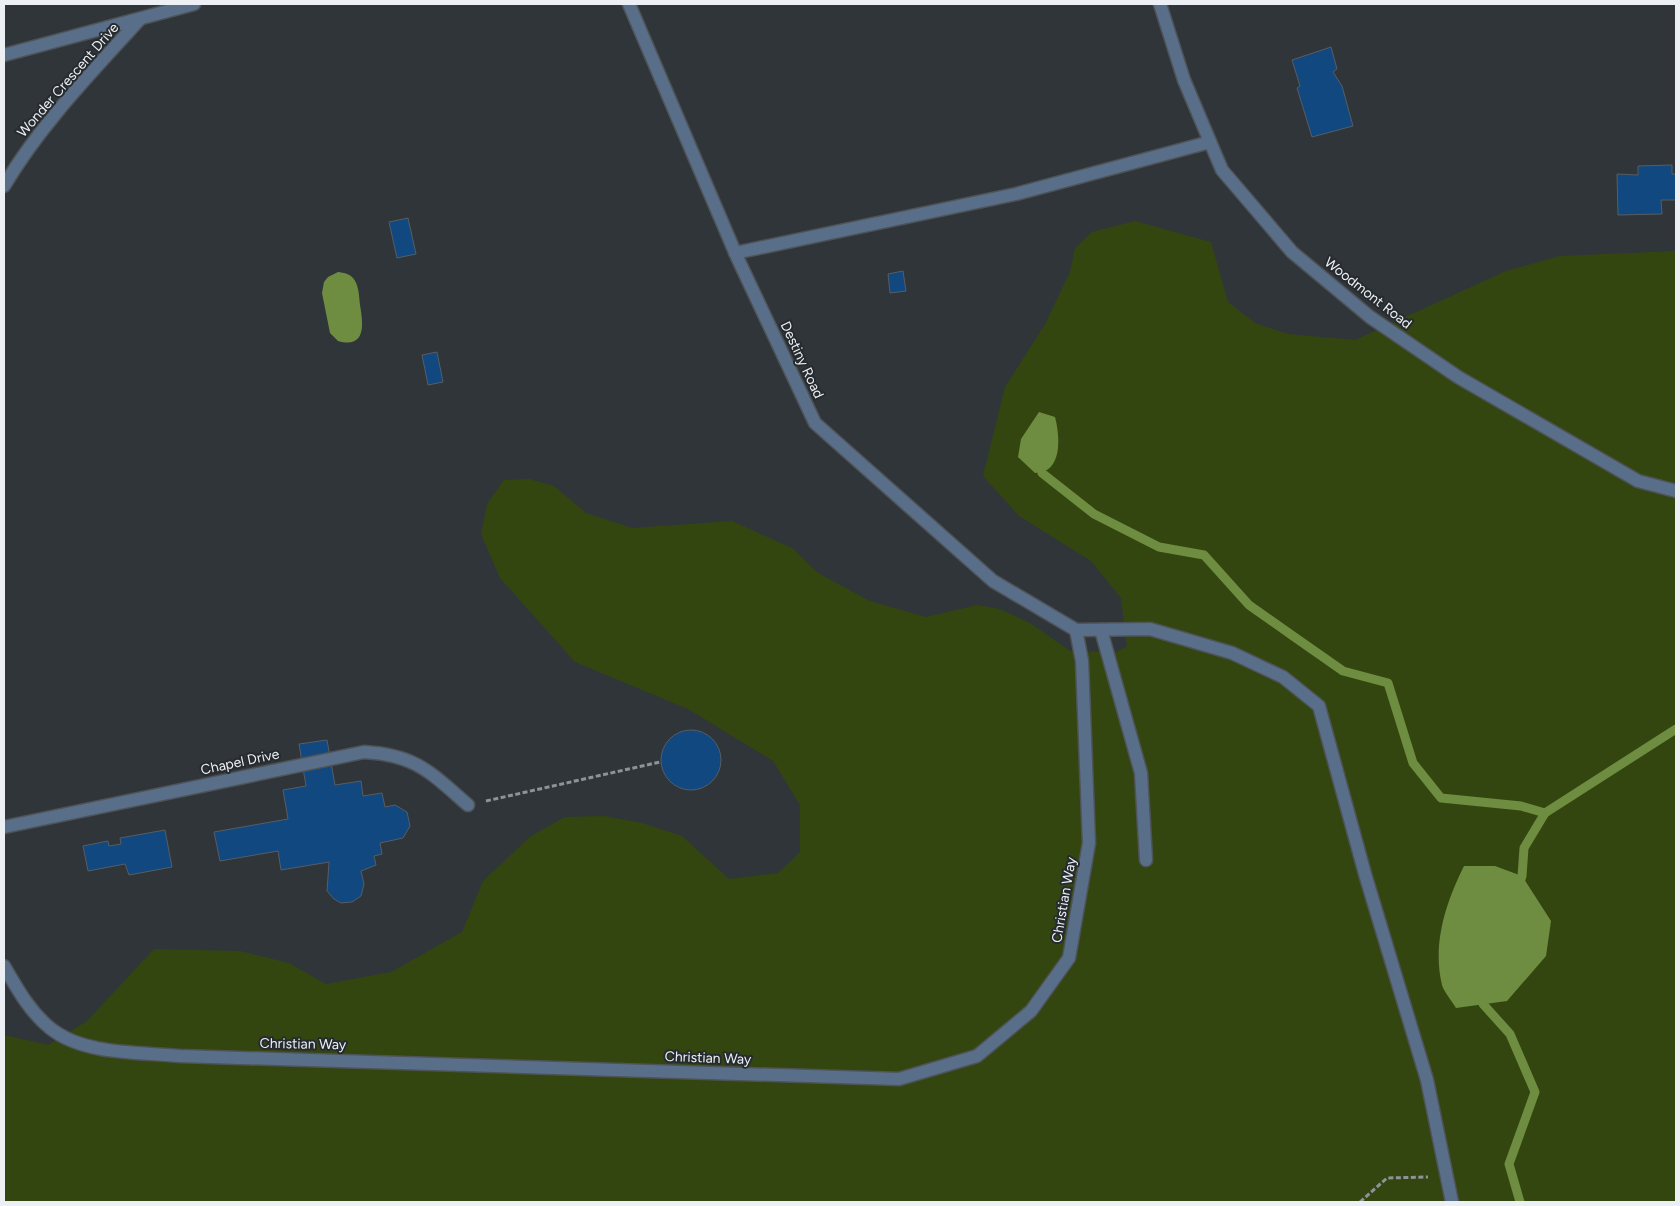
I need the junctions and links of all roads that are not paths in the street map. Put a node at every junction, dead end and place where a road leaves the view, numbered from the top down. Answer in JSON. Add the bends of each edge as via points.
{"nodes":[{"id":1,"x":194,"y":4,"type":"edge"},
{"id":2,"x":629,"y":4,"type":"edge"},
{"id":3,"x":1160,"y":4,"type":"edge"},
{"id":4,"x":140,"y":19,"type":"junction"},
{"id":5,"x":4,"y":54,"type":"edge"},
{"id":6,"x":1210,"y":142,"type":"junction"},
{"id":7,"x":4,"y":186,"type":"edge"},
{"id":8,"x":735,"y":252,"type":"junction"},
{"id":9,"x":1676,"y":491,"type":"edge"},
{"id":10,"x":1076,"y":630,"type":"junction"},
{"id":11,"x":1102,"y":630,"type":"junction"},
{"id":12,"x":468,"y":805,"type":"road end"},
{"id":13,"x":4,"y":827,"type":"edge"},
{"id":14,"x":1146,"y":860,"type":"dead end"},
{"id":15,"x":4,"y":968,"type":"edge"},
{"id":16,"x":1452,"y":1202,"type":"edge"}],
"edges":[{"from":1,"to":4,"type":"street"},
{"from":2,"to":8,"type":"street","name":"Destiny Road"},
{"from":3,"to":6,"type":"street","name":"Woodmont Road","via":[[1184,80]]},
{"from":4,"to":5,"type":"street"},
{"from":4,"to":7,"type":"street","name":"Wonder Crescent Drive","via":[[90,73],[21,157]]},
{"from":6,"to":8,"type":"street","via":[[1016,194]]},
{"from":6,"to":9,"type":"street","name":"Woodmont Road","via":[[1222,170],[1292,252],[1370,317],[1458,376],[1638,481]]},
{"from":8,"to":10,"type":"street","name":"Destiny Road","via":[[815,423],[993,581]]},
{"from":10,"to":11,"type":"street"},
{"from":10,"to":15,"type":"street","name":"Christian Way","via":[[1082,661],[1090,843],[1070,958],[1031,1011],[977,1056],[899,1079],[180,1056],[90,1048],[50,1028],[25,1002]]},
{"from":11,"to":14,"type":"street","via":[[1141,773]]},
{"from":11,"to":16,"type":"street","via":[[1150,629],[1232,653],[1283,677],[1319,706],[1427,1080]]},
{"from":12,"to":13,"type":"street","name":"Chapel Drive","via":[[416,763],[390,754],[364,752]]}]}
